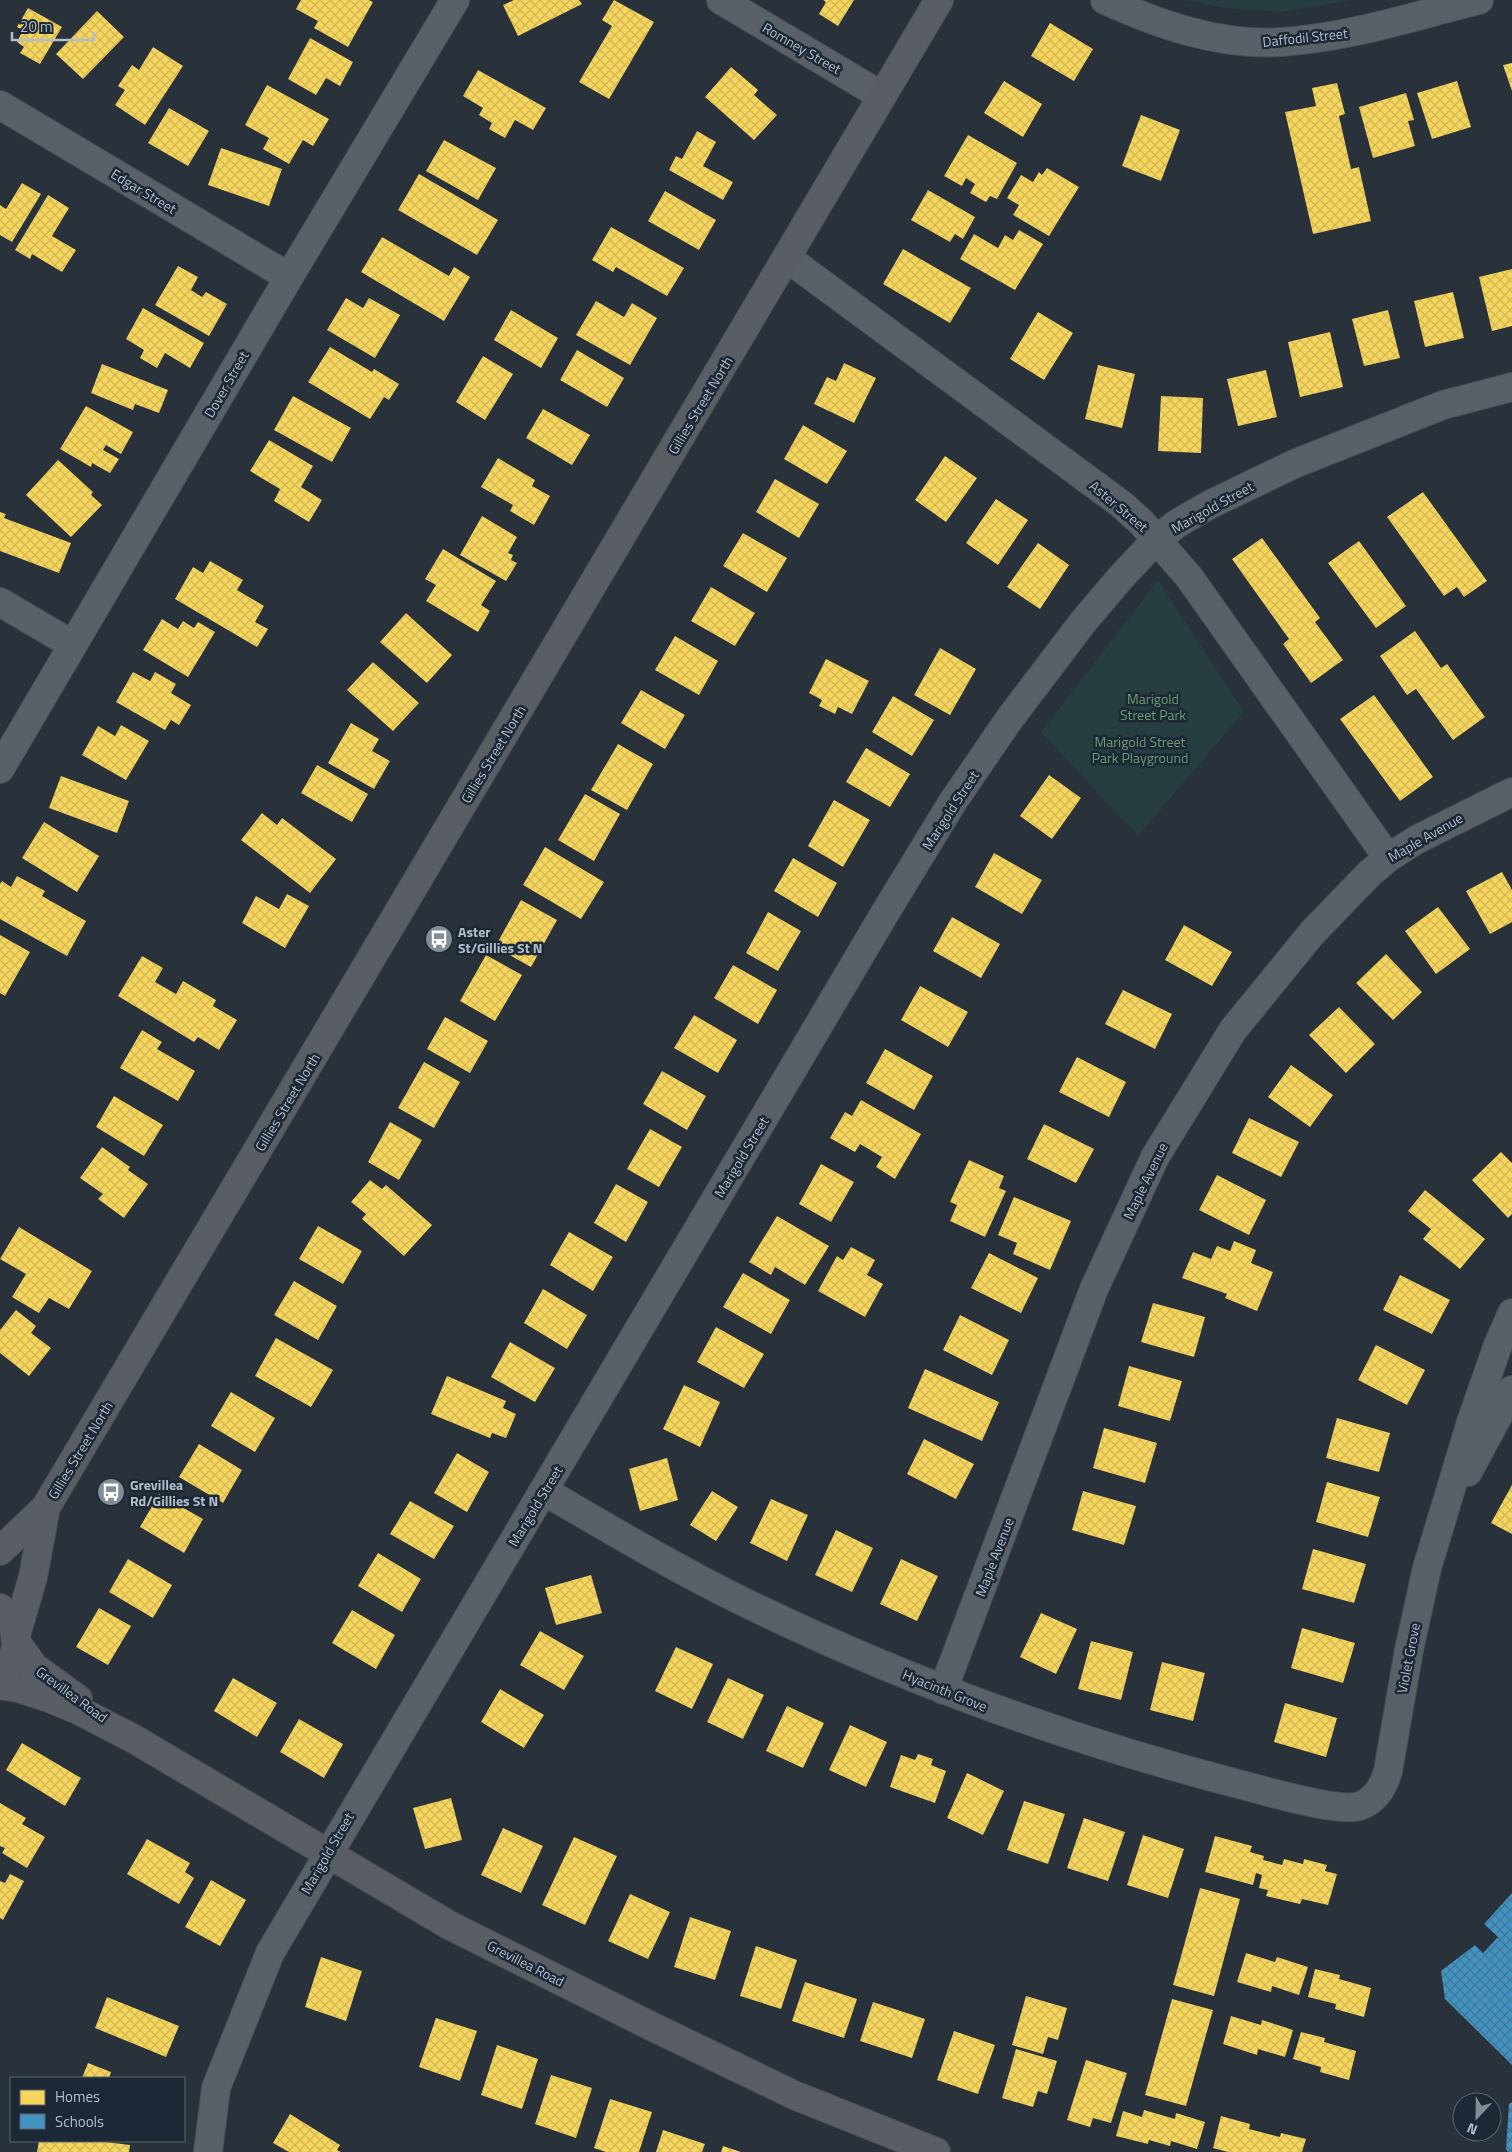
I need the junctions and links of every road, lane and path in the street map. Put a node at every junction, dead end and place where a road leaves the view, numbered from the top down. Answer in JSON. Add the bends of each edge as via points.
{"nodes":[{"id":1,"x":455,"y":0,"type":"edge"},
{"id":2,"x":721,"y":0,"type":"edge"},
{"id":3,"x":939,"y":0,"type":"edge"},
{"id":4,"x":1105,"y":0,"type":"edge"},
{"id":5,"x":1478,"y":0,"type":"edge"},
{"id":6,"x":882,"y":96,"type":"junction"},
{"id":7,"x":0,"y":105,"type":"edge"},
{"id":8,"x":787,"y":258,"type":"junction"},
{"id":9,"x":289,"y":276,"type":"junction"},
{"id":10,"x":1512,"y":387,"type":"edge"},
{"id":11,"x":1157,"y":539,"type":"junction"},
{"id":12,"x":0,"y":602,"type":"edge"},
{"id":13,"x":73,"y":645,"type":"junction"},
{"id":14,"x":0,"y":769,"type":"edge"},
{"id":15,"x":1512,"y":792,"type":"edge"},
{"id":16,"x":1388,"y":858,"type":"junction"},
{"id":17,"x":1512,"y":1313,"type":"edge"},
{"id":18,"x":1512,"y":1390,"type":"edge"},
{"id":19,"x":544,"y":1491,"type":"junction"},
{"id":20,"x":46,"y":1507,"type":"junction"},
{"id":21,"x":1443,"y":1516,"type":"junction"},
{"id":22,"x":0,"y":1551,"type":"edge"},
{"id":23,"x":0,"y":1608,"type":"edge"},
{"id":24,"x":16,"y":1638,"type":"junction"},
{"id":25,"x":0,"y":1676,"type":"edge"},
{"id":26,"x":0,"y":1685,"type":"edge"},
{"id":27,"x":944,"y":1690,"type":"junction"},
{"id":28,"x":134,"y":1739,"type":"junction"},
{"id":29,"x":1373,"y":1798,"type":"joint"},
{"id":30,"x":328,"y":1852,"type":"junction"},
{"id":31,"x":208,"y":2152,"type":"edge"},
{"id":32,"x":936,"y":2152,"type":"edge"}],
"edges":[{"from":1,"to":9,"type":"street","name":"Dover Street"},
{"from":2,"to":6,"type":"street","name":"Romney Street"},
{"from":3,"to":6,"type":"main road","name":"Gillies Street North"},
{"from":4,"to":5,"type":"street","name":"Daffodil Street","via":[[1184,30],[1228,39],[1280,42],[1356,31]]},
{"from":6,"to":8,"type":"main road","name":"Gillies Street North"},
{"from":7,"to":9,"type":"street","name":"Edgar Street"},
{"from":8,"to":11,"type":"street","name":"Aster Street","via":[[1121,504]]},
{"from":8,"to":20,"type":"main road","name":"Gillies Street North"},
{"from":9,"to":13,"type":"street","name":"Dover Street"},
{"from":10,"to":11,"type":"street","name":"Marigold Street","via":[[1443,405],[1294,464],[1209,506]]},
{"from":11,"to":16,"type":"street","name":"Aster Street","via":[[1189,577]]},
{"from":11,"to":19,"type":"street","name":"Marigold Street","via":[[1084,622],[1008,721],[952,803]]},
{"from":12,"to":13,"type":"street"},
{"from":13,"to":14,"type":"street","name":"Dover Street"},
{"from":15,"to":16,"type":"street","name":"Maple Avenue","via":[[1448,822]]},
{"from":16,"to":27,"type":"street","name":"Maple Avenue","via":[[1358,884],[1312,933],[1233,1030],[1155,1157],[1094,1289]]},
{"from":17,"to":21,"type":"street","name":"Violet Grove","via":[[1471,1422]]},
{"from":18,"to":21,"type":"street","name":"Violet Grove"},
{"from":19,"to":27,"type":"street","name":"Hyacinth Grove","via":[[747,1603]]},
{"from":19,"to":30,"type":"street","name":"Marigold Street"},
{"from":20,"to":22,"type":"main road","name":"Gillies Street North"},
{"from":20,"to":24,"type":"main road","name":"Gillies Street North","via":[[33,1577]]},
{"from":21,"to":29,"type":"street","name":"Violet Grove","via":[[1415,1623],[1390,1765],[1385,1781]]},
{"from":23,"to":24,"type":"main road","via":[[10,1620]]},
{"from":24,"to":25,"type":"main road","name":"Gillies Street North","via":[[12,1662]]},
{"from":24,"to":28,"type":"main road","name":"Grevillea Road","via":[[34,1667]]},
{"from":26,"to":28,"type":"main road","name":"Grevillea Road","via":[[62,1704]]},
{"from":27,"to":29,"type":"street","name":"Hyacinth Grove","via":[[1109,1747],[1259,1789],[1343,1808],[1357,1807]]},
{"from":28,"to":30,"type":"main road","name":"Grevillea Road"},
{"from":30,"to":31,"type":"street","name":"Marigold Street","via":[[266,1962],[216,2088]]},
{"from":30,"to":32,"type":"main road","name":"Grevillea Road","via":[[449,1925],[651,2026],[794,2095]]}]}
